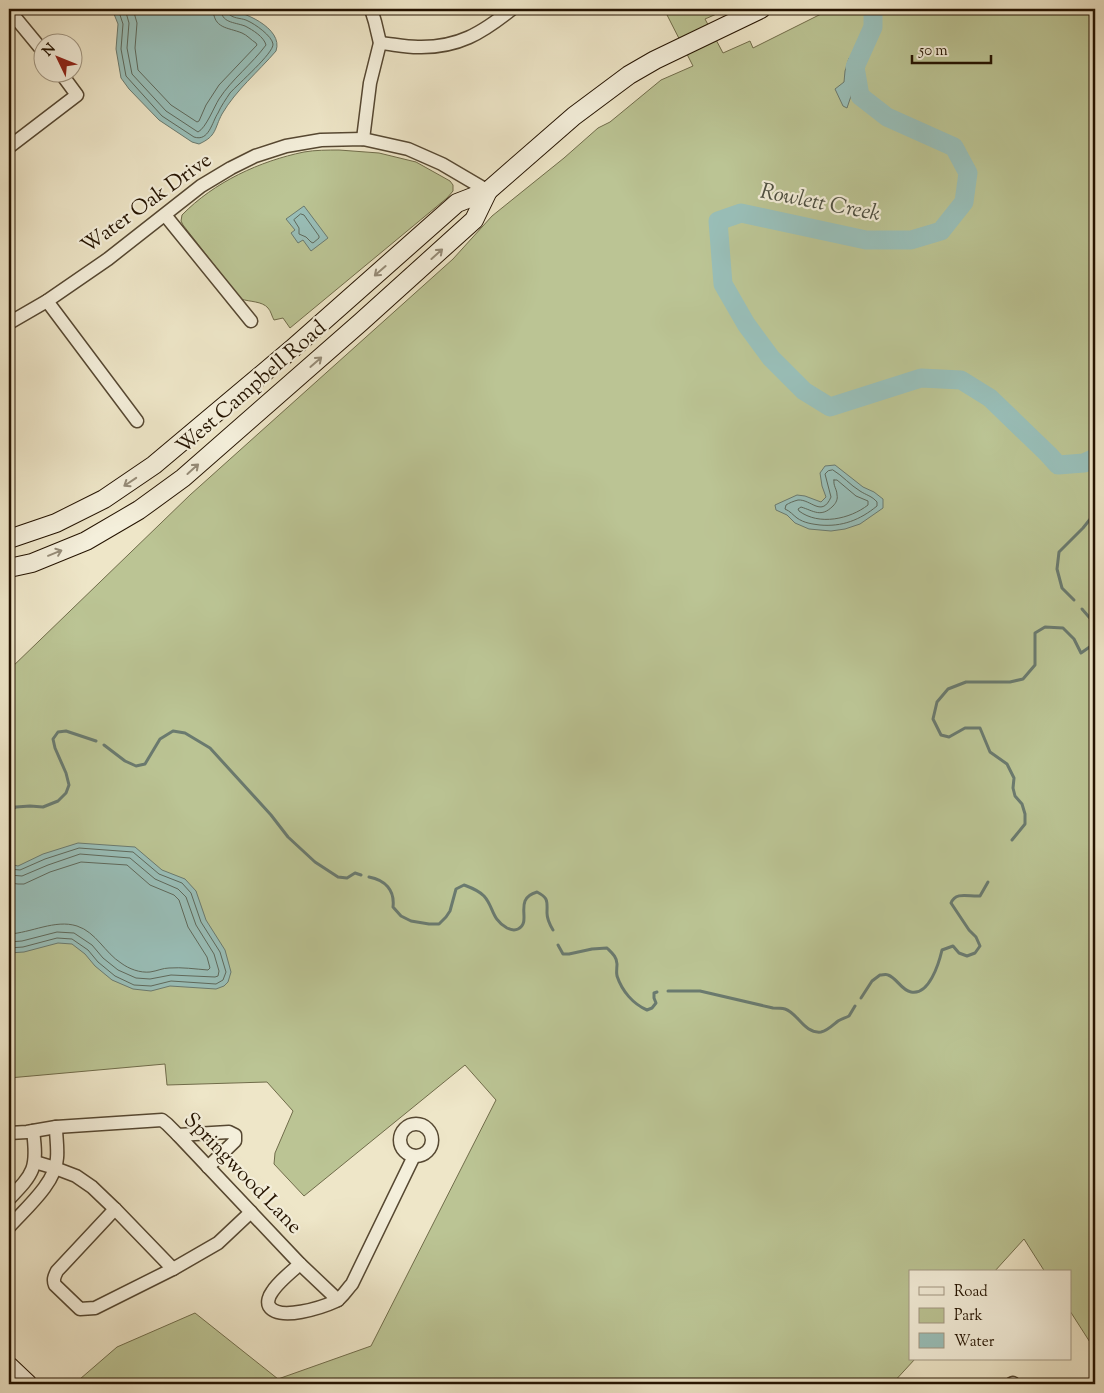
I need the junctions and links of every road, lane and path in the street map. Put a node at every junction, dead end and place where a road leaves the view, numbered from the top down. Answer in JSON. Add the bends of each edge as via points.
{"nodes":[{"id":1,"x":370,"y":9,"type":"edge"},
{"id":2,"x":512,"y":9,"type":"edge"},
{"id":3,"x":9,"y":10,"type":"edge"},
{"id":4,"x":759,"y":10,"type":"edge"},
{"id":5,"x":32,"y":38,"type":"edge"},
{"id":6,"x":380,"y":43,"type":"junction"},
{"id":7,"x":67,"y":82,"type":"edge"},
{"id":8,"x":363,"y":139,"type":"junction"},
{"id":9,"x":9,"y":147,"type":"edge"},
{"id":10,"x":488,"y":191,"type":"junction"},
{"id":11,"x":165,"y":215,"type":"junction"},
{"id":12,"x":47,"y":301,"type":"junction"},
{"id":13,"x":251,"y":321,"type":"dead end"},
{"id":14,"x":9,"y":323,"type":"edge"},
{"id":15,"x":137,"y":421,"type":"dead end"},
{"id":16,"x":9,"y":539,"type":"edge"},
{"id":17,"x":9,"y":568,"type":"edge"},
{"id":18,"x":56,"y":1127,"type":"junction"},
{"id":19,"x":33,"y":1131,"type":"junction"},
{"id":20,"x":9,"y":1133,"type":"edge"},
{"id":21,"x":178,"y":1135,"type":"junction"},
{"id":22,"x":414,"y":1156,"type":"dead end"},
{"id":23,"x":35,"y":1162,"type":"junction"},
{"id":24,"x":55,"y":1168,"type":"junction"},
{"id":25,"x":208,"y":1168,"type":"junction"},
{"id":26,"x":9,"y":1199,"type":"edge"},
{"id":27,"x":115,"y":1209,"type":"junction"},
{"id":28,"x":251,"y":1212,"type":"junction"},
{"id":29,"x":9,"y":1227,"type":"edge"},
{"id":30,"x":300,"y":1264,"type":"junction"},
{"id":31,"x":173,"y":1269,"type":"junction"},
{"id":32,"x":338,"y":1300,"type":"junction"},
{"id":33,"x":9,"y":1366,"type":"edge"},
{"id":34,"x":28,"y":1384,"type":"edge"}],
"edges":[{"from":1,"to":6,"type":"street"},
{"from":2,"to":6,"type":"street","via":[[483,30],[443,46]]},
{"from":3,"to":5,"type":"street"},
{"from":4,"to":10,"type":"main road","name":"West Campbell Road","via":[[630,75],[574,116]]},
{"from":6,"to":8,"type":"street","via":[[370,83]]},
{"from":7,"to":9,"type":"street","via":[[77,96]]},
{"from":8,"to":10,"type":"street","name":"Water Oak Drive","via":[[426,156]]},
{"from":8,"to":11,"type":"street","name":"Water Oak Drive","via":[[321,140],[255,156],[201,186]]},
{"from":10,"to":16,"type":"main road","name":"West Campbell Road","one_way":true,"via":[[457,203],[154,466],[104,499],[56,523]]},
{"from":17,"to":10,"type":"main road","name":"West Campbell Road","one_way":true,"via":[[86,541],[139,510],[183,478],[474,220]]},
{"from":11,"to":12,"type":"street","name":"Water Oak Drive"},
{"from":11,"to":13,"type":"street"},
{"from":12,"to":14,"type":"street","name":"Water Oak Drive"},
{"from":12,"to":15,"type":"street"},
{"from":18,"to":19,"type":"street","name":"Springwood Lane"},
{"from":18,"to":21,"type":"street","name":"Springwood Lane","via":[[162,1120]]},
{"from":18,"to":24,"type":"street"},
{"from":19,"to":20,"type":"street","name":"Springwood Lane"},
{"from":19,"to":23,"type":"street"},
{"from":21,"to":25,"type":"street","name":"Springwood Lane"},
{"from":21,"to":25,"type":"street","via":[[229,1132],[234,1135],[235,1142]]},
{"from":22,"to":32,"type":"street","via":[[352,1284]]},
{"from":23,"to":24,"type":"street"},
{"from":23,"to":26,"type":"street","via":[[27,1179]]},
{"from":24,"to":27,"type":"street","via":[[76,1176]]},
{"from":24,"to":29,"type":"street","via":[[42,1191]]},
{"from":25,"to":28,"type":"street","name":"Springwood Lane"},
{"from":27,"to":31,"type":"street"},
{"from":27,"to":31,"type":"street","via":[[57,1271],[55,1286],[80,1309],[87,1310]]},
{"from":28,"to":30,"type":"street","name":"Springwood Lane"},
{"from":28,"to":31,"type":"street","via":[[218,1244]]},
{"from":30,"to":32,"type":"street","name":"Springwood Lane"},
{"from":30,"to":32,"type":"street","via":[[272,1291],[268,1300],[276,1312],[296,1313]]},
{"from":33,"to":34,"type":"main road"}]}
